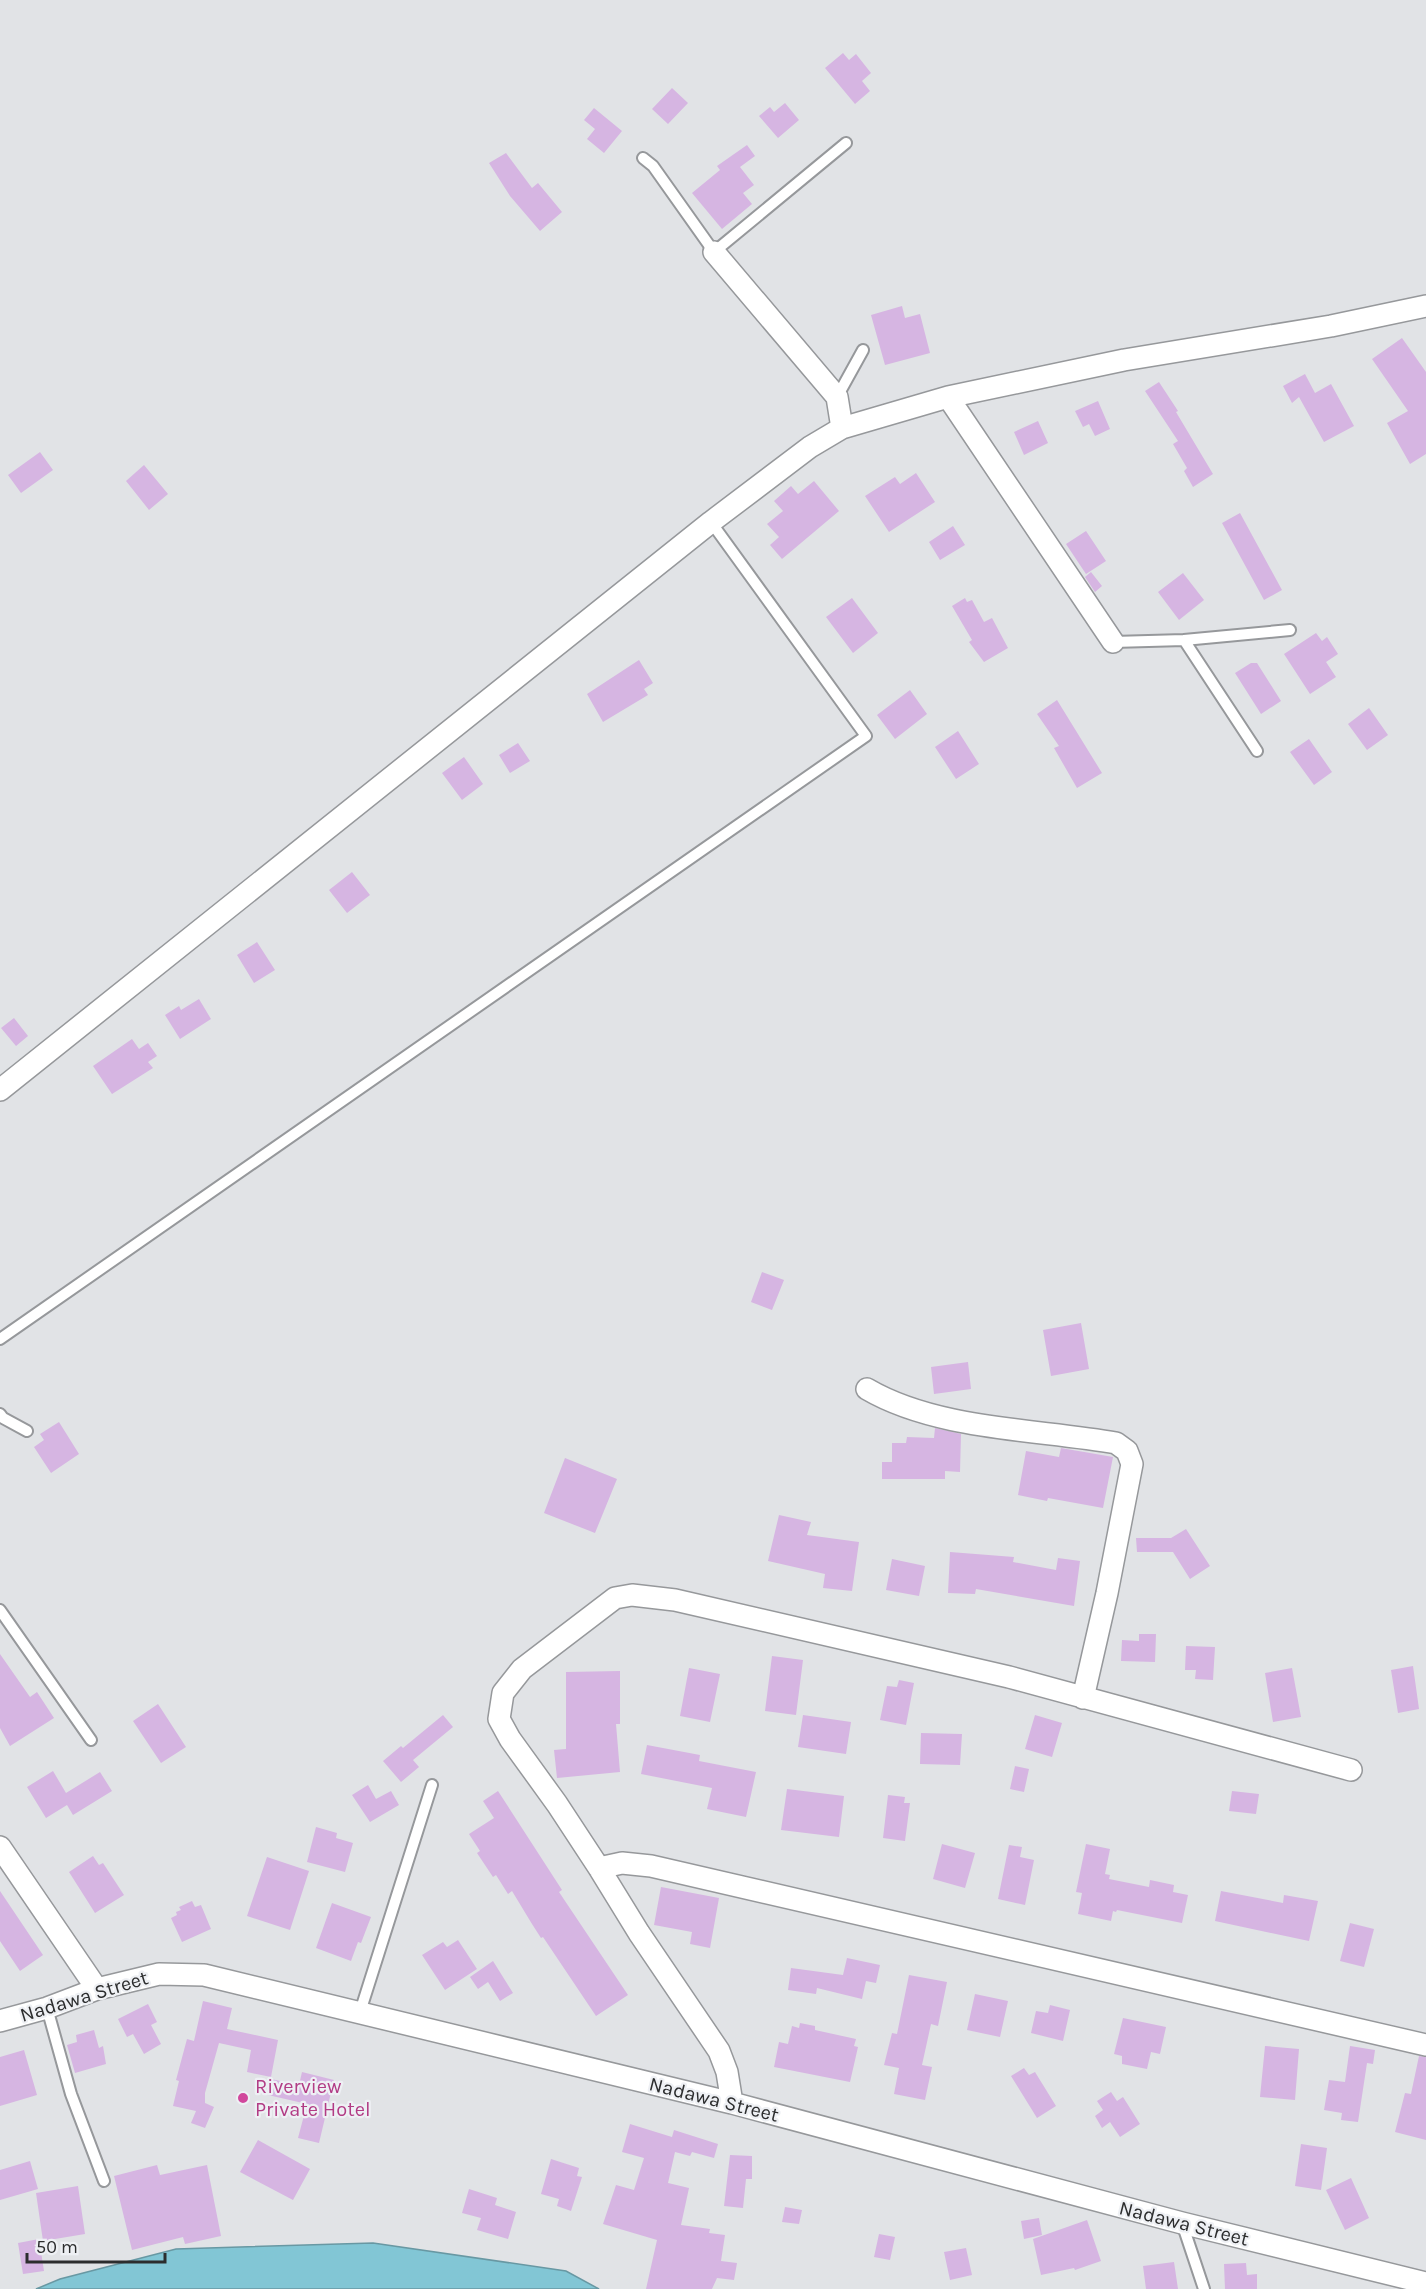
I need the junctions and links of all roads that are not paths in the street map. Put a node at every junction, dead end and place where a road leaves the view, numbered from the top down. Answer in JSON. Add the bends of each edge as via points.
{"nodes":[{"id":1,"x":846,"y":142,"type":"dead end"},
{"id":2,"x":643,"y":158,"type":"dead end"},
{"id":3,"x":714,"y":252,"type":"junction"},
{"id":4,"x":1426,"y":306,"type":"edge"},
{"id":5,"x":862,"y":350,"type":"dead end"},
{"id":6,"x":837,"y":397,"type":"junction"},
{"id":7,"x":948,"y":397,"type":"junction"},
{"id":8,"x":842,"y":428,"type":"junction"},
{"id":9,"x":711,"y":522,"type":"junction"},
{"id":10,"x":1290,"y":630,"type":"dead end"},
{"id":11,"x":1184,"y":640,"type":"junction"},
{"id":12,"x":1113,"y":642,"type":"joint"},
{"id":13,"x":1257,"y":751,"type":"dead end"},
{"id":14,"x":0,"y":1090,"type":"edge"},
{"id":15,"x":0,"y":1339,"type":"edge"},
{"id":16,"x":867,"y":1389,"type":"dead end"},
{"id":17,"x":0,"y":1414,"type":"edge"},
{"id":18,"x":27,"y":1431,"type":"dead end"},
{"id":19,"x":0,"y":1610,"type":"edge"},
{"id":20,"x":1083,"y":1698,"type":"junction"},
{"id":21,"x":91,"y":1740,"type":"dead end"},
{"id":22,"x":1351,"y":1770,"type":"dead end"},
{"id":23,"x":432,"y":1785,"type":"dead end"},
{"id":24,"x":0,"y":1847,"type":"edge"},
{"id":25,"x":599,"y":1868,"type":"junction"},
{"id":26,"x":97,"y":1989,"type":"junction"},
{"id":27,"x":47,"y":2008,"type":"junction"},
{"id":28,"x":360,"y":2012,"type":"junction"},
{"id":29,"x":0,"y":2021,"type":"edge"},
{"id":30,"x":1426,"y":2045,"type":"edge"},
{"id":31,"x":732,"y":2103,"type":"junction"},
{"id":32,"x":104,"y":2181,"type":"dead end"},
{"id":33,"x":1182,"y":2223,"type":"junction"},
{"id":34,"x":1426,"y":2283,"type":"edge"},
{"id":35,"x":1204,"y":2289,"type":"edge"}],
"edges":[{"from":1,"to":3,"type":"lane"},
{"from":2,"to":3,"type":"lane","via":[[653,166]]},
{"from":3,"to":6,"type":"street"},
{"from":4,"to":7,"type":"street","via":[[1124,360]]},
{"from":5,"to":6,"type":"lane"},
{"from":6,"to":8,"type":"street"},
{"from":7,"to":8,"type":"street"},
{"from":7,"to":12,"type":"street"},
{"from":8,"to":9,"type":"street","via":[[810,447]]},
{"from":9,"to":14,"type":"street"},
{"from":9,"to":15,"type":"lane","via":[[866,736]]},
{"from":10,"to":11,"type":"lane"},
{"from":11,"to":12,"type":"lane"},
{"from":11,"to":13,"type":"lane"},
{"from":16,"to":20,"type":"street","via":[[887,1401],[933,1416],[1108,1441],[1127,1450],[1132,1464]]},
{"from":17,"to":18,"type":"lane"},
{"from":19,"to":21,"type":"lane"},
{"from":20,"to":22,"type":"street"},
{"from":20,"to":25,"type":"street","via":[[1009,1677],[675,1600],[632,1595],[615,1598],[522,1669],[503,1693],[499,1719]]},
{"from":23,"to":28,"type":"lane"},
{"from":24,"to":26,"type":"street"},
{"from":25,"to":30,"type":"street","via":[[622,1863],[651,1866]]},
{"from":25,"to":31,"type":"street","via":[[719,2051]]},
{"from":26,"to":27,"type":"street","name":"Nadawa Street"},
{"from":26,"to":28,"type":"street","name":"Nadawa Street","via":[[159,1974],[204,1975]]},
{"from":27,"to":29,"type":"street","name":"Nadawa Street"},
{"from":27,"to":32,"type":"lane","via":[[71,2094]]},
{"from":28,"to":31,"type":"street","name":"Nadawa Street"},
{"from":31,"to":33,"type":"street","name":"Nadawa Street"},
{"from":33,"to":34,"type":"street","name":"Nadawa Street"},
{"from":33,"to":35,"type":"lane"}]}
